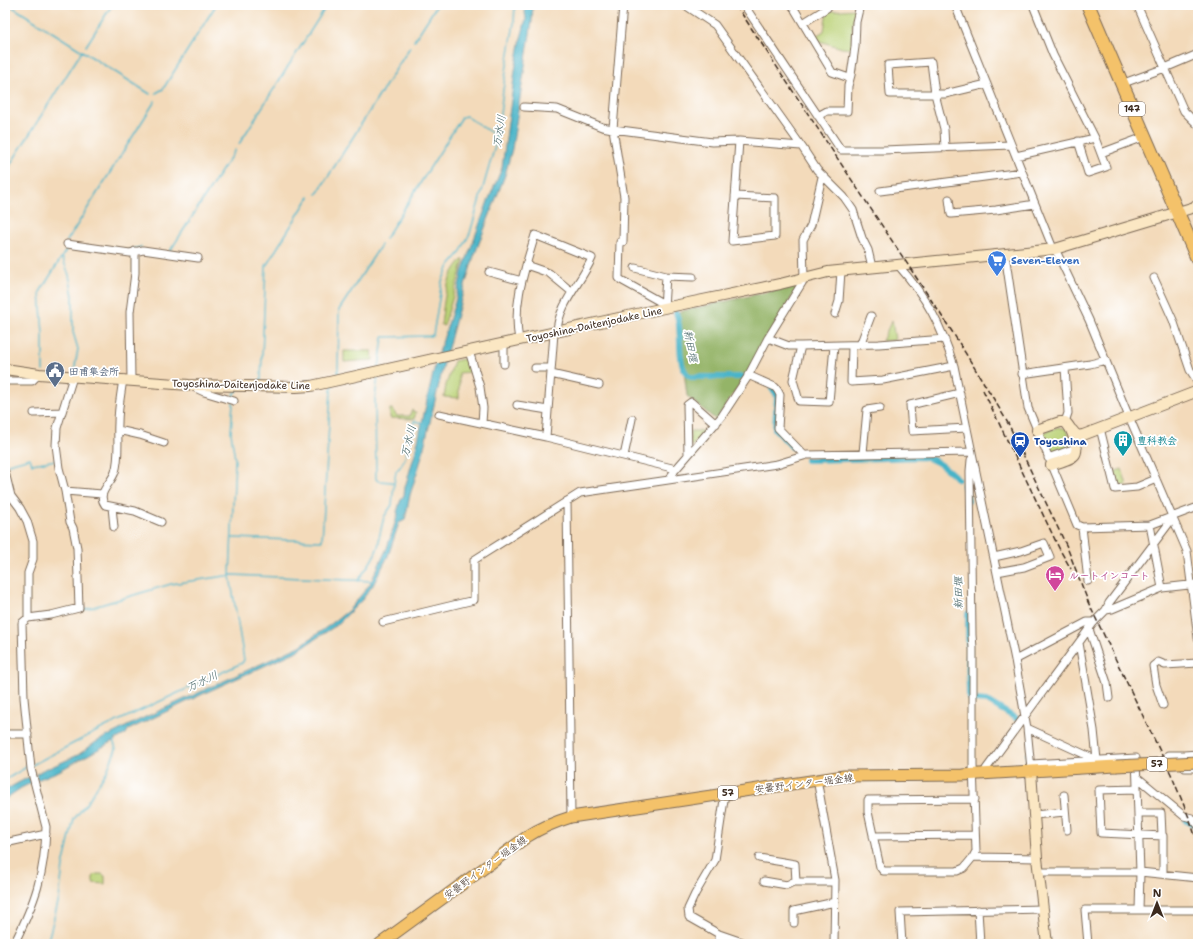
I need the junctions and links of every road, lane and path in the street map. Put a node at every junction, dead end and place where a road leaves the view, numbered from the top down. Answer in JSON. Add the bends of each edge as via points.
{"nodes":[{"id":1,"x":623,"y":5,"type":"edge"},
{"id":2,"x":686,"y":5,"type":"edge"},
{"id":3,"x":744,"y":5,"type":"edge"},
{"id":4,"x":792,"y":5,"type":"edge"},
{"id":5,"x":829,"y":5,"type":"edge"},
{"id":6,"x":860,"y":5,"type":"edge"},
{"id":7,"x":955,"y":5,"type":"edge"},
{"id":8,"x":1033,"y":5,"type":"edge"},
{"id":9,"x":1088,"y":5,"type":"edge"},
{"id":10,"x":1136,"y":5,"type":"edge"},
{"id":11,"x":803,"y":24,"type":"junction"},
{"id":12,"x":1198,"y":54,"type":"edge"},
{"id":13,"x":1165,"y":68,"type":"junction"},
{"id":14,"x":849,"y":78,"type":"junction"},
{"id":15,"x":987,"y":84,"type":"junction"},
{"id":16,"x":1121,"y":84,"type":"junction"},
{"id":17,"x":935,"y":94,"type":"junction"},
{"id":18,"x":524,"y":107,"type":"dead end"},
{"id":19,"x":818,"y":116,"type":"junction"},
{"id":20,"x":1198,"y":125,"type":"edge"},
{"id":21,"x":613,"y":129,"type":"junction"},
{"id":22,"x":1144,"y":137,"type":"junction"},
{"id":23,"x":1095,"y":138,"type":"junction"},
{"id":24,"x":739,"y":141,"type":"junction"},
{"id":25,"x":1078,"y":141,"type":"junction"},
{"id":26,"x":1011,"y":145,"type":"junction"},
{"id":27,"x":801,"y":146,"type":"junction"},
{"id":28,"x":945,"y":148,"type":"junction"},
{"id":29,"x":1101,"y":154,"type":"junction"},
{"id":30,"x":1016,"y":156,"type":"junction"},
{"id":31,"x":1022,"y":172,"type":"junction"},
{"id":32,"x":822,"y":177,"type":"junction"},
{"id":33,"x":880,"y":191,"type":"dead end"},
{"id":34,"x":735,"y":196,"type":"junction"},
{"id":35,"x":949,"y":199,"type":"dead end"},
{"id":36,"x":1035,"y":204,"type":"junction"},
{"id":37,"x":1198,"y":206,"type":"edge"},
{"id":38,"x":1178,"y":213,"type":"junction"},
{"id":39,"x":67,"y":244,"type":"dead end"},
{"id":40,"x":1055,"y":249,"type":"junction"},
{"id":41,"x":135,"y":251,"type":"junction"},
{"id":42,"x":1005,"y":254,"type":"junction"},
{"id":43,"x":198,"y":258,"type":"dead end"},
{"id":44,"x":1198,"y":260,"type":"edge"},
{"id":45,"x":526,"y":265,"type":"junction"},
{"id":46,"x":898,"y":265,"type":"junction"},
{"id":47,"x":635,"y":268,"type":"dead end"},
{"id":48,"x":872,"y":268,"type":"junction"},
{"id":49,"x":841,"y":271,"type":"junction"},
{"id":50,"x":489,"y":272,"type":"dead end"},
{"id":51,"x":666,"y":276,"type":"junction"},
{"id":52,"x":693,"y":278,"type":"dead end"},
{"id":53,"x":804,"y":278,"type":"junction"},
{"id":54,"x":1154,"y":278,"type":"dead end"},
{"id":55,"x":522,"y":281,"type":"junction"},
{"id":56,"x":572,"y":292,"type":"junction"},
{"id":57,"x":664,"y":306,"type":"junction"},
{"id":58,"x":835,"y":314,"type":"dead end"},
{"id":59,"x":871,"y":316,"type":"dead end"},
{"id":60,"x":556,"y":332,"type":"junction"},
{"id":61,"x":768,"y":338,"type":"junction"},
{"id":62,"x":945,"y":339,"type":"junction"},
{"id":63,"x":519,"y":340,"type":"junction"},
{"id":64,"x":504,"y":344,"type":"junction"},
{"id":65,"x":860,"y":345,"type":"junction"},
{"id":66,"x":801,"y":346,"type":"junction"},
{"id":67,"x":834,"y":346,"type":"junction"},
{"id":68,"x":852,"y":346,"type":"junction"},
{"id":69,"x":469,"y":351,"type":"junction"},
{"id":70,"x":1106,"y":360,"type":"junction"},
{"id":71,"x":504,"y":364,"type":"dead end"},
{"id":72,"x":954,"y":366,"type":"junction"},
{"id":73,"x":535,"y":368,"type":"dead end"},
{"id":74,"x":1065,"y":368,"type":"junction"},
{"id":75,"x":5,"y":369,"type":"edge"},
{"id":76,"x":551,"y":371,"type":"junction"},
{"id":77,"x":40,"y":374,"type":"junction"},
{"id":78,"x":1022,"y":374,"type":"junction"},
{"id":79,"x":748,"y":375,"type":"junction"},
{"id":80,"x":73,"y":377,"type":"junction"},
{"id":81,"x":127,"y":380,"type":"junction"},
{"id":82,"x":5,"y":381,"type":"edge"},
{"id":83,"x":1198,"y":382,"type":"edge"},
{"id":84,"x":189,"y":385,"type":"junction"},
{"id":85,"x":599,"y":385,"type":"dead end"},
{"id":86,"x":1198,"y":391,"type":"edge"},
{"id":87,"x":960,"y":393,"type":"junction"},
{"id":88,"x":234,"y":402,"type":"dead end"},
{"id":89,"x":516,"y":405,"type":"dead end"},
{"id":90,"x":880,"y":408,"type":"dead end"},
{"id":91,"x":548,"y":410,"type":"junction"},
{"id":92,"x":62,"y":412,"type":"junction"},
{"id":93,"x":34,"y":413,"type":"dead end"},
{"id":94,"x":439,"y":414,"type":"dead end"},
{"id":95,"x":1130,"y":417,"type":"junction"},
{"id":96,"x":632,"y":419,"type":"dead end"},
{"id":97,"x":1065,"y":422,"type":"junction"},
{"id":98,"x":482,"y":423,"type":"junction"},
{"id":99,"x":716,"y":424,"type":"junction"},
{"id":100,"x":968,"y":428,"type":"junction"},
{"id":101,"x":1100,"y":428,"type":"junction"},
{"id":102,"x":118,"y":430,"type":"junction"},
{"id":103,"x":1037,"y":430,"type":"junction"},
{"id":104,"x":1072,"y":430,"type":"junction"},
{"id":105,"x":1083,"y":435,"type":"junction"},
{"id":106,"x":546,"y":437,"type":"junction"},
{"id":107,"x":164,"y":442,"type":"dead end"},
{"id":108,"x":1078,"y":447,"type":"junction"},
{"id":109,"x":972,"y":452,"type":"junction"},
{"id":110,"x":863,"y":454,"type":"junction"},
{"id":111,"x":688,"y":455,"type":"junction"},
{"id":112,"x":804,"y":455,"type":"junction"},
{"id":113,"x":624,"y":456,"type":"junction"},
{"id":114,"x":1050,"y":461,"type":"junction"},
{"id":115,"x":676,"y":469,"type":"junction"},
{"id":116,"x":5,"y":472,"type":"edge"},
{"id":117,"x":669,"y":480,"type":"junction"},
{"id":118,"x":1156,"y":480,"type":"junction"},
{"id":119,"x":65,"y":490,"type":"junction"},
{"id":120,"x":102,"y":494,"type":"junction"},
{"id":121,"x":567,"y":501,"type":"junction"},
{"id":122,"x":112,"y":507,"type":"junction"},
{"id":123,"x":1198,"y":507,"type":"edge"},
{"id":124,"x":1173,"y":518,"type":"junction"},
{"id":125,"x":161,"y":522,"type":"dead end"},
{"id":126,"x":1150,"y":526,"type":"junction"},
{"id":127,"x":114,"y":527,"type":"dead end"},
{"id":128,"x":1082,"y":527,"type":"junction"},
{"id":129,"x":1154,"y":541,"type":"junction"},
{"id":130,"x":994,"y":557,"type":"junction"},
{"id":131,"x":997,"y":572,"type":"junction"},
{"id":132,"x":1088,"y":581,"type":"dead end"},
{"id":133,"x":1195,"y":584,"type":"edge"},
{"id":134,"x":1162,"y":588,"type":"junction"},
{"id":135,"x":1106,"y":610,"type":"junction"},
{"id":136,"x":28,"y":618,"type":"junction"},
{"id":137,"x":383,"y":622,"type":"dead end"},
{"id":138,"x":1094,"y":622,"type":"junction"},
{"id":139,"x":1089,"y":629,"type":"junction"},
{"id":140,"x":1198,"y":638,"type":"edge"},
{"id":141,"x":1079,"y":643,"type":"junction"},
{"id":142,"x":1015,"y":660,"type":"junction"},
{"id":143,"x":1198,"y":663,"type":"edge"},
{"id":144,"x":1109,"y":698,"type":"dead end"},
{"id":145,"x":1163,"y":705,"type":"dead end"},
{"id":146,"x":1026,"y":716,"type":"junction"},
{"id":147,"x":1027,"y":728,"type":"junction"},
{"id":148,"x":5,"y":734,"type":"edge"},
{"id":149,"x":28,"y":734,"type":"junction"},
{"id":150,"x":1198,"y":754,"type":"edge"},
{"id":151,"x":1168,"y":755,"type":"dead end"},
{"id":152,"x":1184,"y":755,"type":"junction"},
{"id":153,"x":1097,"y":760,"type":"junction"},
{"id":154,"x":1198,"y":762,"type":"edge"},
{"id":155,"x":1198,"y":768,"type":"edge"},
{"id":156,"x":1031,"y":770,"type":"junction"},
{"id":157,"x":980,"y":774,"type":"junction"},
{"id":158,"x":1137,"y":774,"type":"junction"},
{"id":159,"x":817,"y":780,"type":"junction"},
{"id":160,"x":1137,"y":789,"type":"junction"},
{"id":161,"x":725,"y":793,"type":"junction"},
{"id":162,"x":1064,"y":795,"type":"dead end"},
{"id":163,"x":975,"y":799,"type":"junction"},
{"id":164,"x":1065,"y":812,"type":"junction"},
{"id":165,"x":1138,"y":813,"type":"junction"},
{"id":166,"x":1034,"y":815,"type":"junction"},
{"id":167,"x":571,"y":817,"type":"junction"},
{"id":168,"x":1198,"y":825,"type":"edge"},
{"id":169,"x":1066,"y":830,"type":"dead end"},
{"id":170,"x":46,"y":834,"type":"junction"},
{"id":171,"x":1139,"y":834,"type":"junction"},
{"id":172,"x":975,"y":835,"type":"junction"},
{"id":173,"x":1162,"y":835,"type":"junction"},
{"id":174,"x":873,"y":836,"type":"junction"},
{"id":175,"x":5,"y":843,"type":"edge"},
{"id":176,"x":973,"y":857,"type":"junction"},
{"id":177,"x":759,"y":858,"type":"dead end"},
{"id":178,"x":1037,"y":858,"type":"junction"},
{"id":179,"x":1039,"y":872,"type":"junction"},
{"id":180,"x":1140,"y":872,"type":"junction"},
{"id":181,"x":1163,"y":874,"type":"junction"},
{"id":182,"x":1198,"y":878,"type":"edge"},
{"id":183,"x":764,"y":881,"type":"dead end"},
{"id":184,"x":796,"y":882,"type":"junction"},
{"id":185,"x":835,"y":882,"type":"junction"},
{"id":186,"x":835,"y":902,"type":"junction"},
{"id":187,"x":1042,"y":909,"type":"junction"},
{"id":188,"x":978,"y":910,"type":"junction"},
{"id":189,"x":1139,"y":910,"type":"junction"},
{"id":190,"x":1198,"y":910,"type":"edge"},
{"id":191,"x":794,"y":923,"type":"dead end"},
{"id":192,"x":719,"y":934,"type":"junction"},
{"id":193,"x":386,"y":942,"type":"edge"},
{"id":194,"x":14,"y":944,"type":"edge"},
{"id":195,"x":719,"y":944,"type":"edge"},
{"id":196,"x":748,"y":944,"type":"edge"},
{"id":197,"x":834,"y":944,"type":"edge"},
{"id":198,"x":902,"y":944,"type":"edge"},
{"id":199,"x":980,"y":944,"type":"edge"},
{"id":200,"x":1047,"y":944,"type":"edge"},
{"id":201,"x":1088,"y":944,"type":"edge"}],
"edges":[{"from":1,"to":21,"type":"street"},
{"from":2,"to":27,"type":"street","via":[[715,24]]},
{"from":3,"to":19,"type":"street"},
{"from":4,"to":11,"type":"street"},
{"from":5,"to":11,"type":"street"},
{"from":6,"to":14,"type":"street"},
{"from":7,"to":15,"type":"street"},
{"from":8,"to":23,"type":"street","via":[[1053,55]]},
{"from":9,"to":16,"type":"highway","number":"147"},
{"from":10,"to":13,"type":"street"},
{"from":11,"to":14,"type":"street","via":[[832,72]]},
{"from":12,"to":13,"type":"street"},
{"from":13,"to":16,"type":"street"},
{"from":13,"to":20,"type":"street","via":[[1184,111]]},
{"from":14,"to":19,"type":"street","via":[[847,111],[827,111]]},
{"from":15,"to":17,"type":"street"},
{"from":15,"to":26,"type":"street"},
{"from":16,"to":22,"type":"highway","number":"147"},
{"from":17,"to":17,"type":"street","via":[[890,94],[888,65],[932,62]]},
{"from":17,"to":28,"type":"street","via":[[944,129]]},
{"from":18,"to":21,"type":"street","via":[[557,109]]},
{"from":19,"to":28,"type":"street","via":[[841,150]]},
{"from":21,"to":24,"type":"street","via":[[712,142]]},
{"from":21,"to":57,"type":"street","via":[[624,196],[619,278]]},
{"from":22,"to":29,"type":"street"},
{"from":22,"to":38,"type":"highway","number":"147"},
{"from":23,"to":25,"type":"street"},
{"from":23,"to":29,"type":"street"},
{"from":24,"to":27,"type":"street"},
{"from":24,"to":34,"type":"street"},
{"from":25,"to":29,"type":"street","via":[[1088,173],[1106,167]]},
{"from":25,"to":30,"type":"street"},
{"from":26,"to":28,"type":"street"},
{"from":26,"to":30,"type":"street"},
{"from":27,"to":32,"type":"street"},
{"from":30,"to":31,"type":"street"},
{"from":31,"to":33,"type":"street"},
{"from":31,"to":36,"type":"street"},
{"from":32,"to":48,"type":"street","via":[[839,191],[853,210]]},
{"from":32,"to":53,"type":"street","via":[[811,225],[804,240]]},
{"from":34,"to":34,"type":"street","via":[[775,198],[775,236],[732,241]]},
{"from":35,"to":36,"type":"street","via":[[951,214]]},
{"from":36,"to":40,"type":"street"},
{"from":37,"to":38,"type":"main road","name":"Toyoshina-Daitenjodake Line"},
{"from":38,"to":40,"type":"main road","name":"Toyoshina-Daitenjodake Line"},
{"from":38,"to":44,"type":"highway","number":"147"},
{"from":39,"to":41,"type":"street","via":[[130,253]]},
{"from":40,"to":42,"type":"main road","name":"Toyoshina-Daitenjodake Line"},
{"from":40,"to":70,"type":"street"},
{"from":41,"to":43,"type":"street"},
{"from":41,"to":81,"type":"street"},
{"from":42,"to":46,"type":"main road","name":"Toyoshina-Daitenjodake Line"},
{"from":42,"to":78,"type":"street"},
{"from":45,"to":55,"type":"street"},
{"from":45,"to":56,"type":"street","via":[[549,273]]},
{"from":45,"to":56,"type":"street","via":[[536,235],[592,258]]},
{"from":46,"to":48,"type":"main road","name":"Toyoshina-Daitenjodake Line"},
{"from":46,"to":62,"type":"street","via":[[921,294]]},
{"from":47,"to":51,"type":"street"},
{"from":48,"to":49,"type":"main road","name":"Toyoshina-Daitenjodake Line"},
{"from":49,"to":53,"type":"main road","name":"Toyoshina-Daitenjodake Line"},
{"from":49,"to":58,"type":"street","via":[[839,301]]},
{"from":50,"to":55,"type":"street"},
{"from":51,"to":52,"type":"street"},
{"from":51,"to":57,"type":"street"},
{"from":53,"to":57,"type":"main road","name":"Toyoshina-Daitenjodake Line"},
{"from":53,"to":61,"type":"street"},
{"from":54,"to":83,"type":"street","via":[[1173,320],[1190,370]]},
{"from":55,"to":63,"type":"street","via":[[518,295]]},
{"from":56,"to":60,"type":"street"},
{"from":57,"to":60,"type":"main road","name":"Toyoshina-Daitenjodake Line"},
{"from":59,"to":65,"type":"street"},
{"from":60,"to":63,"type":"main road","name":"Toyoshina-Daitenjodake Line"},
{"from":60,"to":76,"type":"street"},
{"from":61,"to":66,"type":"street","via":[[789,346]]},
{"from":61,"to":79,"type":"street"},
{"from":62,"to":65,"type":"street"},
{"from":62,"to":72,"type":"street"},
{"from":63,"to":64,"type":"main road","name":"Toyoshina-Daitenjodake Line"},
{"from":64,"to":69,"type":"main road","name":"Toyoshina-Daitenjodake Line"},
{"from":64,"to":71,"type":"street"},
{"from":65,"to":68,"type":"street"},
{"from":66,"to":67,"type":"street"},
{"from":66,"to":67,"type":"street","via":[[793,380],[799,401],[829,402]]},
{"from":67,"to":68,"type":"street"},
{"from":68,"to":72,"type":"street","via":[[851,382],[883,380]]},
{"from":69,"to":84,"type":"main road","name":"Toyoshina-Daitenjodake Line","via":[[311,386]]},
{"from":69,"to":98,"type":"street","via":[[480,387]]},
{"from":70,"to":74,"type":"street"},
{"from":70,"to":95,"type":"street"},
{"from":72,"to":87,"type":"street"},
{"from":73,"to":76,"type":"street"},
{"from":74,"to":78,"type":"street"},
{"from":74,"to":97,"type":"street","via":[[1068,412]]},
{"from":75,"to":77,"type":"main road","name":"Toyoshina-Daitenjodake Line"},
{"from":76,"to":85,"type":"street"},
{"from":76,"to":91,"type":"street"},
{"from":77,"to":80,"type":"main road","name":"Toyoshina-Daitenjodake Line"},
{"from":77,"to":82,"type":"street","via":[[32,381]]},
{"from":78,"to":103,"type":"street","via":[[1028,408]]},
{"from":79,"to":99,"type":"street"},
{"from":79,"to":112,"type":"street","via":[[776,387],[780,395],[778,428]]},
{"from":80,"to":81,"type":"main road","name":"Toyoshina-Daitenjodake Line"},
{"from":80,"to":92,"type":"street"},
{"from":81,"to":84,"type":"main road","name":"Toyoshina-Daitenjodake Line"},
{"from":81,"to":102,"type":"street"},
{"from":84,"to":88,"type":"street"},
{"from":86,"to":95,"type":"main road"},
{"from":87,"to":100,"type":"street"},
{"from":87,"to":100,"type":"street","via":[[910,405],[912,431]]},
{"from":89,"to":91,"type":"street"},
{"from":90,"to":110,"type":"street","via":[[867,410]]},
{"from":91,"to":106,"type":"street"},
{"from":92,"to":93,"type":"street"},
{"from":92,"to":119,"type":"street","via":[[57,428],[56,445]]},
{"from":94,"to":98,"type":"street"},
{"from":95,"to":101,"type":"main road"},
{"from":95,"to":118,"type":"street"},
{"from":96,"to":113,"type":"street"},
{"from":97,"to":103,"type":"main road"},
{"from":97,"to":104,"type":"main road"},
{"from":98,"to":106,"type":"street"},
{"from":99,"to":111,"type":"street"},
{"from":99,"to":111,"type":"street","via":[[691,402],[687,405]]},
{"from":100,"to":109,"type":"street"},
{"from":101,"to":105,"type":"main road"},
{"from":101,"to":118,"type":"street","via":[[1115,489],[1137,487]]},
{"from":102,"to":107,"type":"street"},
{"from":102,"to":120,"type":"street","via":[[115,472]]},
{"from":103,"to":114,"type":"street"},
{"from":104,"to":105,"type":"main road","via":[[1077,436]]},
{"from":104,"to":108,"type":"main road"},
{"from":105,"to":108,"type":"main road","via":[[1078,440]]},
{"from":106,"to":113,"type":"street"},
{"from":108,"to":114,"type":"main road","via":[[1074,456]]},
{"from":109,"to":110,"type":"street"},
{"from":109,"to":130,"type":"street"},
{"from":109,"to":157,"type":"street","via":[[970,471]]},
{"from":110,"to":112,"type":"street"},
{"from":111,"to":115,"type":"street"},
{"from":112,"to":117,"type":"street","via":[[777,464]]},
{"from":113,"to":115,"type":"street"},
{"from":114,"to":128,"type":"street","via":[[1077,524]]},
{"from":115,"to":117,"type":"street"},
{"from":116,"to":136,"type":"street","via":[[11,496],[28,521],[33,541],[33,559],[28,573]]},
{"from":117,"to":121,"type":"street","via":[[580,493]]},
{"from":118,"to":124,"type":"street"},
{"from":119,"to":120,"type":"street"},
{"from":119,"to":136,"type":"street","via":[[77,548],[79,608]]},
{"from":120,"to":122,"type":"street","via":[[102,502]]},
{"from":121,"to":137,"type":"street","via":[[474,560],[474,600]]},
{"from":121,"to":167,"type":"street"},
{"from":122,"to":125,"type":"street","via":[[135,511]]},
{"from":122,"to":127,"type":"street"},
{"from":123,"to":124,"type":"street"},
{"from":124,"to":126,"type":"street"},
{"from":124,"to":129,"type":"street"},
{"from":124,"to":133,"type":"street","via":[[1188,551]]},
{"from":126,"to":128,"type":"street"},
{"from":126,"to":129,"type":"street"},
{"from":128,"to":132,"type":"street"},
{"from":129,"to":134,"type":"street"},
{"from":129,"to":135,"type":"street","via":[[1109,602]]},
{"from":130,"to":131,"type":"street"},
{"from":130,"to":131,"type":"street","via":[[1044,543],[1050,557],[1024,567]]},
{"from":131,"to":142,"type":"street"},
{"from":133,"to":134,"type":"street"},
{"from":133,"to":140,"type":"street"},
{"from":134,"to":135,"type":"street"},
{"from":135,"to":138,"type":"street"},
{"from":136,"to":149,"type":"street","via":[[22,623],[24,698]]},
{"from":138,"to":139,"type":"street"},
{"from":138,"to":142,"type":"street","via":[[1087,622]]},
{"from":139,"to":141,"type":"street"},
{"from":139,"to":144,"type":"street","via":[[1107,683]]},
{"from":141,"to":146,"type":"street"},
{"from":141,"to":153,"type":"street"},
{"from":142,"to":146,"type":"street"},
{"from":143,"to":145,"type":"street","via":[[1165,665],[1158,662],[1153,666]]},
{"from":146,"to":147,"type":"street"},
{"from":146,"to":157,"type":"street"},
{"from":147,"to":153,"type":"street"},
{"from":147,"to":156,"type":"street"},
{"from":148,"to":149,"type":"street"},
{"from":149,"to":170,"type":"street","via":[[31,769]]},
{"from":150,"to":152,"type":"street"},
{"from":151,"to":152,"type":"street"},
{"from":152,"to":155,"type":"street","via":[[1184,768]]},
{"from":153,"to":156,"type":"street"},
{"from":153,"to":158,"type":"street","via":[[1136,758]]},
{"from":154,"to":156,"type":"main road","name":"安曇野インター堀金線","number":"57","bridge":true},
{"from":156,"to":157,"type":"main road","name":"安曇野インター堀金線","number":"57"},
{"from":156,"to":158,"type":"street"},
{"from":156,"to":166,"type":"main road"},
{"from":157,"to":159,"type":"main road","name":"安曇野インター堀金線","number":"57","via":[[844,776]]},
{"from":157,"to":163,"type":"street"},
{"from":158,"to":160,"type":"street"},
{"from":158,"to":168,"type":"street","via":[[1184,816],[1192,818]]},
{"from":159,"to":161,"type":"main road","name":"安曇野インター堀金線","number":"57"},
{"from":159,"to":185,"type":"street"},
{"from":160,"to":165,"type":"street"},
{"from":160,"to":171,"type":"street","via":[[1099,790],[1101,833]]},
{"from":161,"to":167,"type":"main road","name":"安曇野インター堀金線","number":"57"},
{"from":161,"to":192,"type":"street","via":[[715,860],[688,908],[689,917]]},
{"from":162,"to":164,"type":"street"},
{"from":163,"to":172,"type":"street"},
{"from":163,"to":174,"type":"street","via":[[868,800]]},
{"from":164,"to":166,"type":"street"},
{"from":164,"to":169,"type":"street"},
{"from":165,"to":171,"type":"street"},
{"from":165,"to":173,"type":"street","via":[[1161,813]]},
{"from":166,"to":178,"type":"main road"},
{"from":167,"to":193,"type":"main road","name":"安曇野インター堀金線","number":"57","via":[[554,822],[528,836]]},
{"from":170,"to":175,"type":"street"},
{"from":170,"to":194,"type":"street","via":[[46,850],[36,897]]},
{"from":171,"to":173,"type":"street"},
{"from":171,"to":180,"type":"street"},
{"from":172,"to":174,"type":"street"},
{"from":172,"to":176,"type":"street","via":[[976,851]]},
{"from":173,"to":181,"type":"street"},
{"from":174,"to":176,"type":"street","via":[[883,871],[957,871],[964,868]]},
{"from":176,"to":178,"type":"street"},
{"from":177,"to":184,"type":"street","via":[[795,864]]},
{"from":178,"to":179,"type":"main road"},
{"from":179,"to":180,"type":"street"},
{"from":179,"to":187,"type":"main road"},
{"from":180,"to":181,"type":"street"},
{"from":180,"to":189,"type":"street"},
{"from":181,"to":182,"type":"street"},
{"from":183,"to":184,"type":"street","via":[[787,885]]},
{"from":184,"to":185,"type":"street"},
{"from":185,"to":186,"type":"street"},
{"from":186,"to":191,"type":"street","via":[[794,911]]},
{"from":186,"to":197,"type":"street"},
{"from":187,"to":188,"type":"street"},
{"from":187,"to":200,"type":"main road"},
{"from":188,"to":198,"type":"street","via":[[900,912]]},
{"from":188,"to":199,"type":"street"},
{"from":189,"to":190,"type":"street"},
{"from":189,"to":201,"type":"street","via":[[1085,910]]},
{"from":192,"to":195,"type":"street"},
{"from":192,"to":196,"type":"street"}]}
